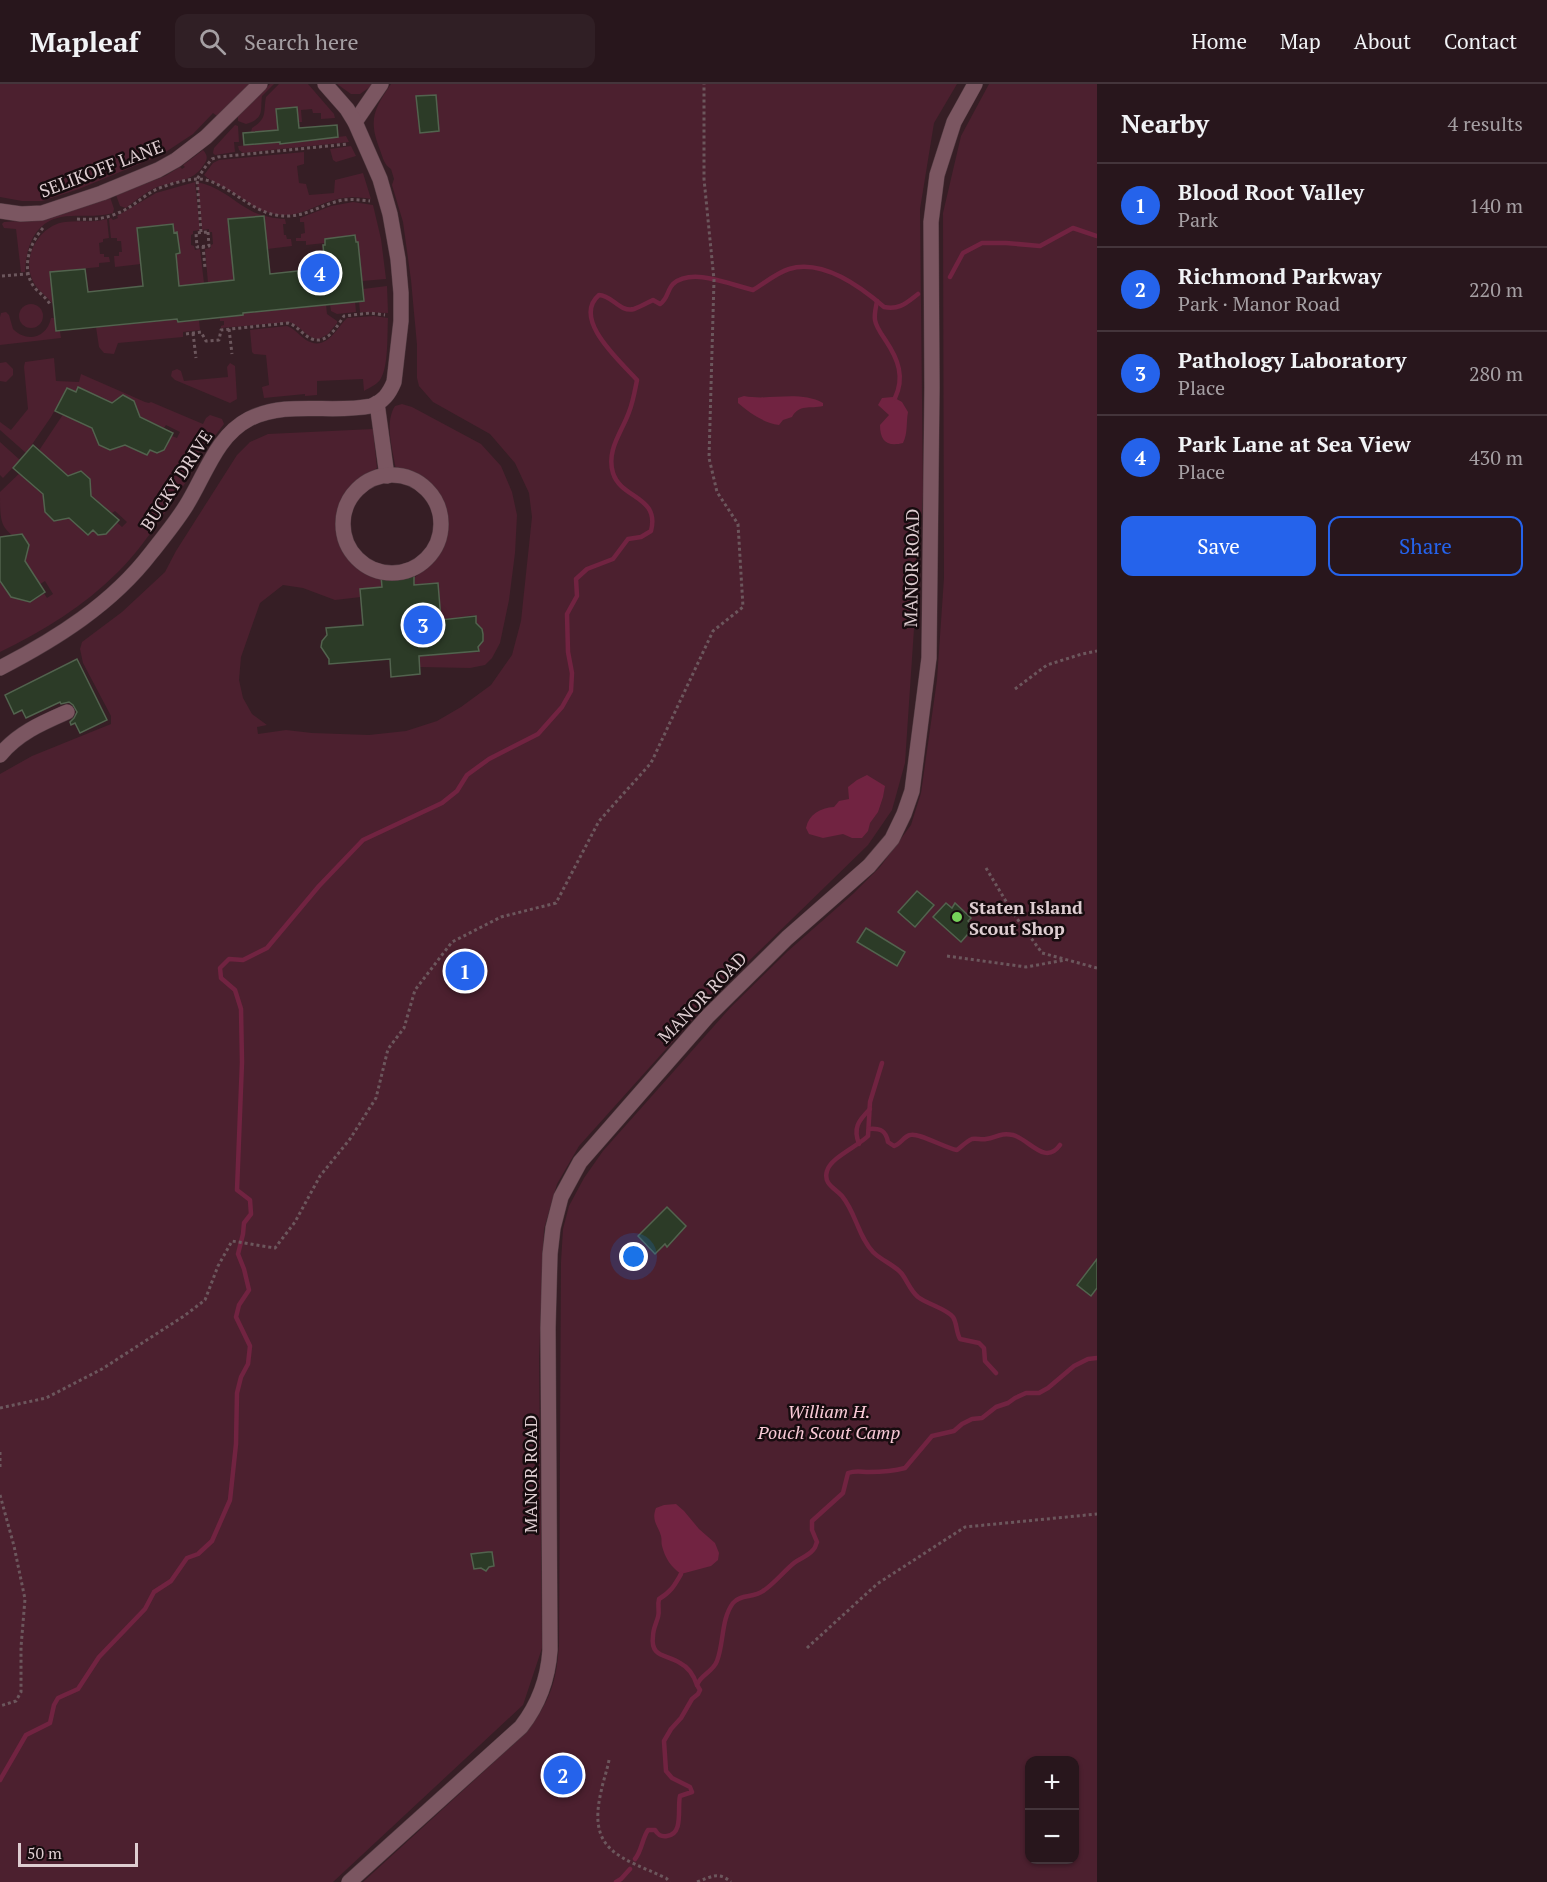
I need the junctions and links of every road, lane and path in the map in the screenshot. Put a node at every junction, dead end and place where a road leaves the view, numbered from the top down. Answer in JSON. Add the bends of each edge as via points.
{"nodes":[{"id":1,"x":260,"y":84,"type":"edge"},
{"id":2,"x":325,"y":84,"type":"edge"},
{"id":3,"x":381,"y":84,"type":"edge"},
{"id":4,"x":704,"y":84,"type":"edge"},
{"id":5,"x":975,"y":84,"type":"edge"},
{"id":6,"x":355,"y":122,"type":"junction"},
{"id":7,"x":353,"y":143,"type":"dead end"},
{"id":8,"x":197,"y":179,"type":"junction"},
{"id":9,"x":375,"y":202,"type":"dead end"},
{"id":10,"x":0,"y":212,"type":"edge"},
{"id":11,"x":74,"y":219,"type":"dead end"},
{"id":12,"x":48,"y":224,"type":"dead end"},
{"id":13,"x":201,"y":232,"type":"junction"},
{"id":14,"x":203,"y":246,"type":"junction"},
{"id":15,"x":204,"y":268,"type":"dead end"},
{"id":16,"x":28,"y":274,"type":"junction"},
{"id":17,"x":2,"y":276,"type":"dead end"},
{"id":18,"x":51,"y":306,"type":"dead end"},
{"id":19,"x":390,"y":315,"type":"dead end"},
{"id":20,"x":229,"y":329,"type":"junction"},
{"id":21,"x":193,"y":333,"type":"junction"},
{"id":22,"x":186,"y":334,"type":"dead end"},
{"id":23,"x":232,"y":354,"type":"dead end"},
{"id":24,"x":196,"y":358,"type":"dead end"},
{"id":25,"x":381,"y":401,"type":"junction"},
{"id":26,"x":387,"y":476,"type":"junction"},
{"id":27,"x":1097,"y":651,"type":"edge"},
{"id":28,"x":0,"y":668,"type":"edge"},
{"id":29,"x":1016,"y":689,"type":"dead end"},
{"id":30,"x":67,"y":712,"type":"dead end"},
{"id":31,"x":0,"y":755,"type":"edge"},
{"id":32,"x":986,"y":867,"type":"dead end"},
{"id":33,"x":947,"y":956,"type":"dead end"},
{"id":34,"x":1067,"y":960,"type":"junction"},
{"id":35,"x":1097,"y":968,"type":"edge"},
{"id":36,"x":0,"y":1408,"type":"edge"},
{"id":37,"x":0,"y":1452,"type":"edge"},
{"id":38,"x":0,"y":1470,"type":"edge"},
{"id":39,"x":0,"y":1495,"type":"edge"},
{"id":40,"x":1097,"y":1514,"type":"edge"},
{"id":41,"x":807,"y":1648,"type":"dead end"},
{"id":42,"x":0,"y":1706,"type":"edge"},
{"id":43,"x":609,"y":1760,"type":"dead end"},
{"id":44,"x":349,"y":1882,"type":"edge"},
{"id":45,"x":670,"y":1882,"type":"edge"},
{"id":46,"x":697,"y":1882,"type":"edge"},
{"id":47,"x":731,"y":1882,"type":"edge"}],
"edges":[{"from":1,"to":10,"type":"street","name":"SELIKOFF LANE","via":[[206,137],[158,170],[42,213]]},
{"from":2,"to":6,"type":"street"},
{"from":3,"to":6,"type":"street"},
{"from":4,"to":36,"type":"path","via":[[704,179],[714,280],[709,458],[717,492],[738,524],[743,607],[712,631],[651,763],[599,821],[556,903],[501,917],[452,942],[415,990],[404,1028],[388,1050],[376,1098],[275,1248],[232,1241],[206,1300],[184,1316],[102,1369],[46,1398]]},
{"from":5,"to":44,"type":"street","name":"MANOR ROAD","via":[[954,122],[937,175],[931,222],[929,657],[912,791],[904,814],[892,839],[869,866],[786,938],[707,1017],[607,1129],[569,1181],[556,1212],[550,1254],[549,1669],[531,1715],[521,1727]]},
{"from":6,"to":25,"type":"street","via":[[380,179],[398,259],[399,346],[394,382]]},
{"from":7,"to":8,"type":"path","via":[[218,157]]},
{"from":8,"to":9,"type":"path","via":[[221,186],[254,208],[289,217],[345,200]]},
{"from":8,"to":11,"type":"path","via":[[156,190],[116,214]]},
{"from":8,"to":13,"type":"path"},
{"from":12,"to":16,"type":"path","via":[[31,246]]},
{"from":13,"to":14,"type":"path","via":[[196,233],[197,247]]},
{"from":13,"to":14,"type":"path","via":[[208,232],[209,246]]},
{"from":14,"to":15,"type":"path"},
{"from":16,"to":17,"type":"path"},
{"from":16,"to":18,"type":"path"},
{"from":19,"to":20,"type":"path","via":[[344,316],[320,340],[312,340],[288,323]]},
{"from":20,"to":21,"type":"path","via":[[221,330],[219,340],[206,341],[201,332]]},
{"from":20,"to":23,"type":"path"},
{"from":21,"to":22,"type":"path"},
{"from":21,"to":24,"type":"path"},
{"from":25,"to":26,"type":"street"},
{"from":25,"to":28,"type":"street","name":"BUCKY DRIVE","via":[[364,407],[285,410],[244,422],[215,452],[186,507],[150,556],[120,587],[63,633]]},
{"from":26,"to":26,"type":"street","via":[[408,478],[426,490],[440,518],[438,539],[427,558],[419,565],[387,573],[366,566],[350,550],[343,530],[351,498],[366,483]]},
{"from":27,"to":29,"type":"path","via":[[1047,665]]},
{"from":30,"to":31,"type":"street","via":[[33,727]]},
{"from":32,"to":34,"type":"path","via":[[1012,913],[1042,953]]},
{"from":33,"to":34,"type":"path","via":[[1026,967]]},
{"from":34,"to":35,"type":"path"},
{"from":37,"to":38,"type":"path"},
{"from":39,"to":42,"type":"path","via":[[25,1599],[21,1692],[16,1701]]},
{"from":40,"to":41,"type":"path","via":[[965,1527],[876,1584]]},
{"from":43,"to":45,"type":"path","via":[[597,1814],[603,1840],[614,1852]]},
{"from":46,"to":47,"type":"path","via":[[717,1875]]}]}
